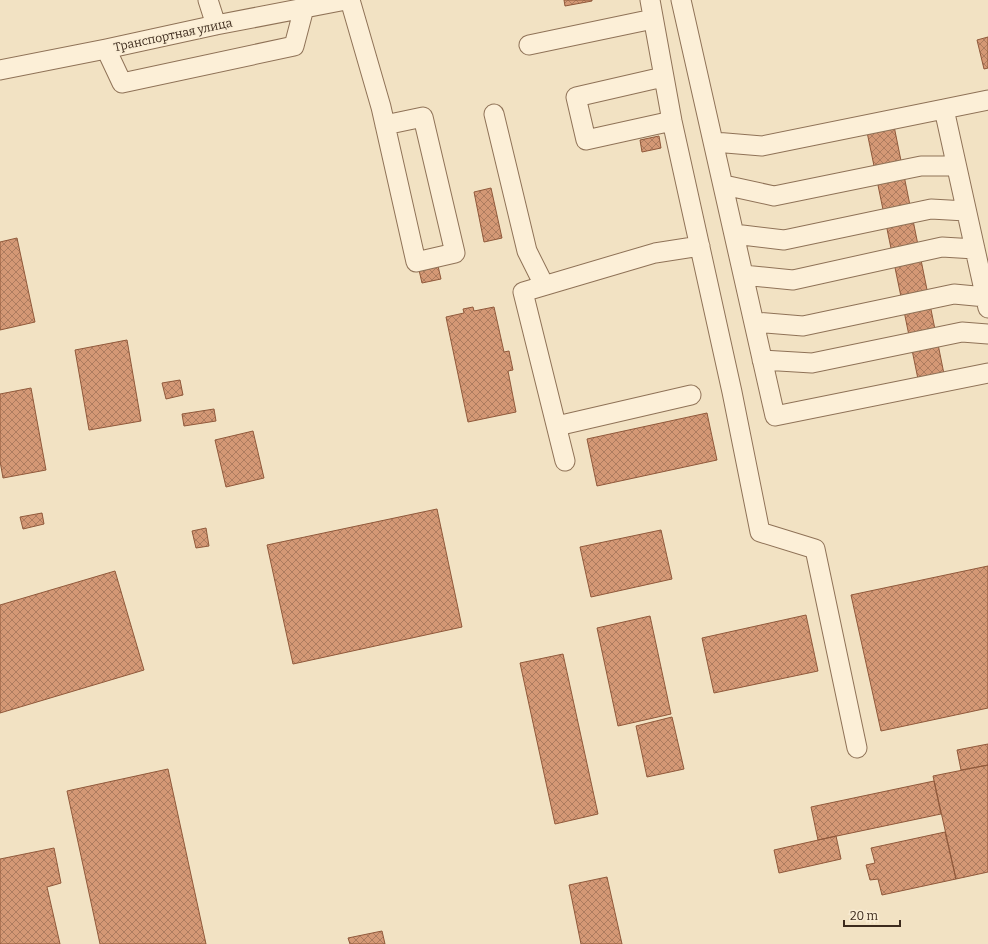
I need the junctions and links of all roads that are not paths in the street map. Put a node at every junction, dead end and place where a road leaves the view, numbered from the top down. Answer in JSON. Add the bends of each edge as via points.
{"nodes":[{"id":1,"x":208,"y":0,"type":"edge"},
{"id":2,"x":343,"y":0,"type":"edge"},
{"id":3,"x":650,"y":0,"type":"edge"},
{"id":4,"x":681,"y":0,"type":"edge"},
{"id":5,"x":304,"y":8,"type":"junction"},
{"id":6,"x":653,"y":19,"type":"junction"},
{"id":7,"x":216,"y":25,"type":"junction"},
{"id":8,"x":529,"y":45,"type":"dead end"},
{"id":9,"x":106,"y":49,"type":"junction"},
{"id":10,"x":0,"y":70,"type":"edge"},
{"id":11,"x":663,"y":77,"type":"junction"},
{"id":12,"x":988,"y":100,"type":"edge"},
{"id":13,"x":944,"y":109,"type":"junction"},
{"id":14,"x":494,"y":114,"type":"dead end"},
{"id":15,"x":672,"y":121,"type":"junction"},
{"id":16,"x":385,"y":125,"type":"junction"},
{"id":17,"x":714,"y":142,"type":"junction"},
{"id":18,"x":956,"y":166,"type":"junction"},
{"id":19,"x":724,"y":185,"type":"junction"},
{"id":20,"x":966,"y":211,"type":"junction"},
{"id":21,"x":734,"y":234,"type":"junction"},
{"id":22,"x":700,"y":246,"type":"junction"},
{"id":23,"x":975,"y":249,"type":"junction"},
{"id":24,"x":743,"y":275,"type":"junction"},
{"id":25,"x":544,"y":285,"type":"junction"},
{"id":26,"x":987,"y":302,"type":"edge"},
{"id":27,"x":754,"y":322,"type":"junction"},
{"id":28,"x":988,"y":334,"type":"edge"},
{"id":29,"x":762,"y":360,"type":"junction"},
{"id":30,"x":988,"y":373,"type":"edge"},
{"id":31,"x":691,"y":396,"type":"dead end"},
{"id":32,"x":556,"y":426,"type":"junction"},
{"id":33,"x":565,"y":461,"type":"dead end"},
{"id":34,"x":857,"y":748,"type":"dead end"}],
"edges":[{"from":1,"to":7,"type":"street"},
{"from":2,"to":5,"type":"street","name":"Транспортная улица"},
{"from":2,"to":16,"type":"street"},
{"from":3,"to":6,"type":"street"},
{"from":4,"to":17,"type":"street"},
{"from":5,"to":7,"type":"street","name":"Транспортная улица"},
{"from":5,"to":9,"type":"street","via":[[294,46],[122,83]]},
{"from":6,"to":8,"type":"street"},
{"from":6,"to":11,"type":"street"},
{"from":7,"to":9,"type":"street","name":"Транспортная улица"},
{"from":9,"to":10,"type":"street","name":"Транспортная улица"},
{"from":11,"to":15,"type":"street"},
{"from":11,"to":15,"type":"street","via":[[576,97],[586,140]]},
{"from":12,"to":13,"type":"street"},
{"from":13,"to":17,"type":"street","via":[[762,146]]},
{"from":13,"to":18,"type":"street"},
{"from":14,"to":25,"type":"street","via":[[527,251]]},
{"from":15,"to":22,"type":"street"},
{"from":16,"to":16,"type":"street","via":[[416,262],[455,252],[423,117]]},
{"from":17,"to":19,"type":"street"},
{"from":18,"to":19,"type":"street","via":[[921,166],[774,196]]},
{"from":18,"to":20,"type":"street"},
{"from":19,"to":21,"type":"street"},
{"from":20,"to":21,"type":"street","via":[[931,209],[784,240]]},
{"from":20,"to":23,"type":"street"},
{"from":21,"to":24,"type":"street"},
{"from":22,"to":25,"type":"street","via":[[655,253]]},
{"from":22,"to":34,"type":"street","via":[[760,532],[815,549]]},
{"from":23,"to":24,"type":"street","via":[[942,247],[793,280]]},
{"from":23,"to":26,"type":"street"},
{"from":24,"to":27,"type":"street"},
{"from":25,"to":32,"type":"street","via":[[523,292]]},
{"from":26,"to":27,"type":"street","via":[[954,294],[803,326]]},
{"from":27,"to":29,"type":"street"},
{"from":28,"to":29,"type":"street","via":[[962,332],[812,363]]},
{"from":29,"to":30,"type":"street","via":[[775,416]]},
{"from":31,"to":32,"type":"street"},
{"from":32,"to":33,"type":"street"}]}
